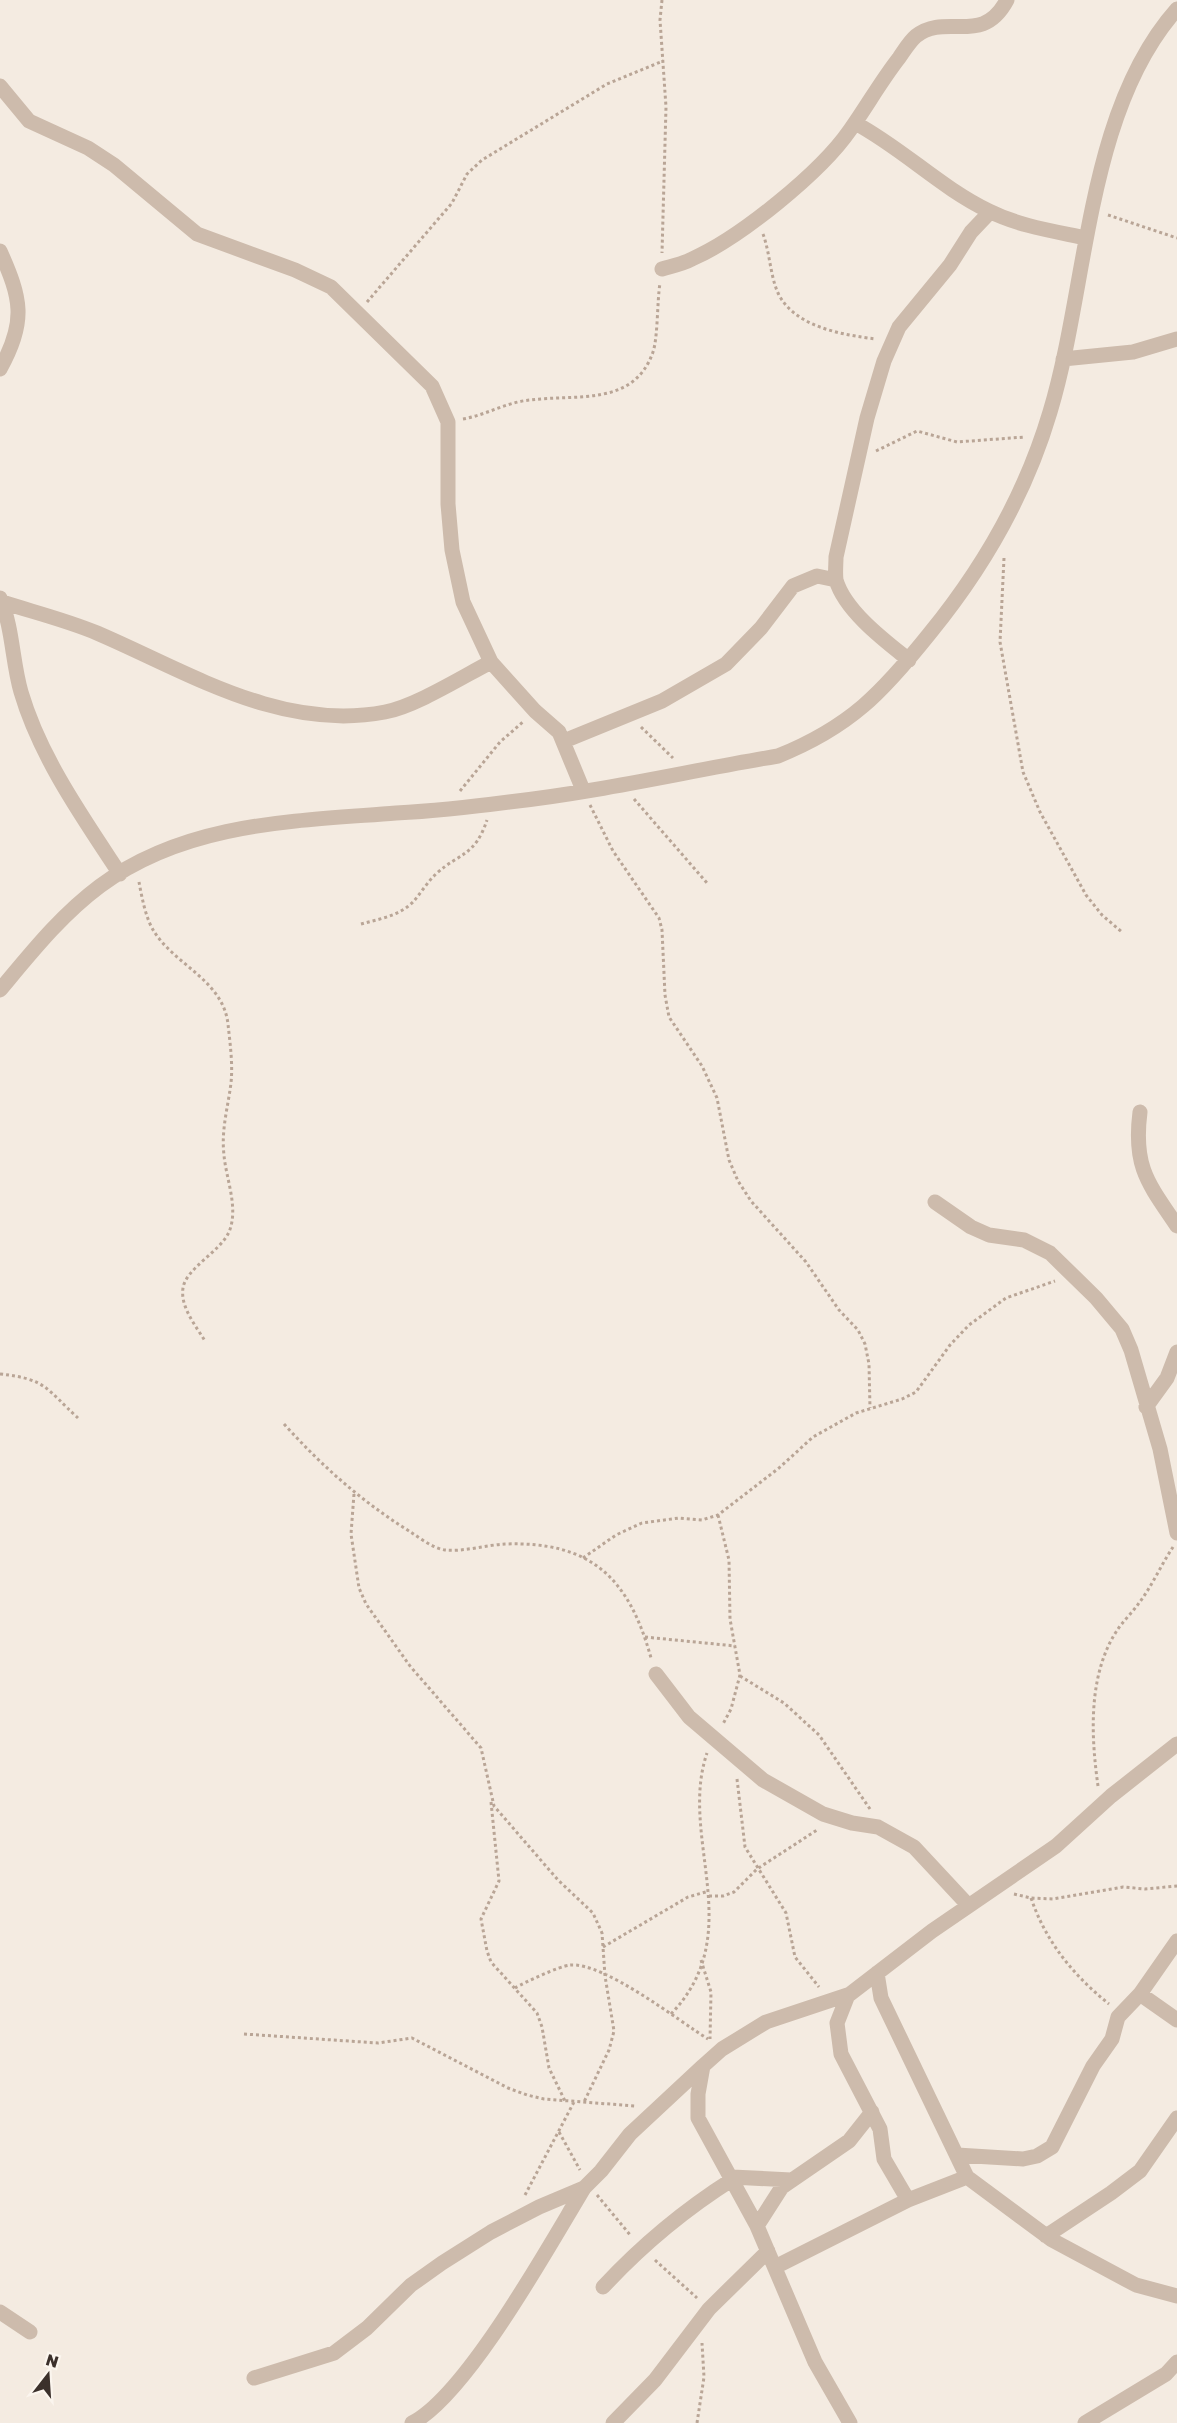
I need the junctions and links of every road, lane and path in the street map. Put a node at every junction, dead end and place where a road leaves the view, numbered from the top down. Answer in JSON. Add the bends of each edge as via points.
{"nodes":[{"id":1,"x":662,"y":0,"type":"edge"},
{"id":2,"x":1007,"y":0,"type":"edge"},
{"id":3,"x":1177,"y":9,"type":"edge"},
{"id":4,"x":663,"y":61,"type":"junction"},
{"id":5,"x":0,"y":86,"type":"edge"},
{"id":6,"x":855,"y":123,"type":"junction"},
{"id":7,"x":1092,"y":209,"type":"junction"},
{"id":8,"x":990,"y":212,"type":"junction"},
{"id":9,"x":756,"y":218,"type":"junction"},
{"id":10,"x":1086,"y":238,"type":"junction"},
{"id":11,"x":1177,"y":238,"type":"edge"},
{"id":12,"x":0,"y":251,"type":"edge"},
{"id":13,"x":662,"y":269,"type":"junction"},
{"id":14,"x":358,"y":313,"type":"junction"},
{"id":15,"x":1177,"y":339,"type":"edge"},
{"id":16,"x":893,"y":340,"type":"junction"},
{"id":17,"x":1063,"y":358,"type":"junction"},
{"id":18,"x":0,"y":369,"type":"edge"},
{"id":19,"x":448,"y":422,"type":"junction"},
{"id":20,"x":1042,"y":436,"type":"junction"},
{"id":21,"x":860,"y":456,"type":"junction"},
{"id":22,"x":999,"y":532,"type":"junction"},
{"id":23,"x":836,"y":580,"type":"junction"},
{"id":24,"x":1,"y":600,"type":"edge"},
{"id":25,"x":909,"y":660,"type":"junction"},
{"id":26,"x":491,"y":662,"type":"junction"},
{"id":27,"x":535,"y":711,"type":"junction"},
{"id":28,"x":628,"y":714,"type":"junction"},
{"id":29,"x":564,"y":741,"type":"junction"},
{"id":30,"x":696,"y":770,"type":"junction"},
{"id":31,"x":622,"y":783,"type":"junction"},
{"id":32,"x":583,"y":790,"type":"junction"},
{"id":33,"x":493,"y":804,"type":"junction"},
{"id":34,"x":446,"y":809,"type":"junction"},
{"id":35,"x":135,"y":865,"type":"junction"},
{"id":36,"x":120,"y":874,"type":"junction"},
{"id":37,"x":707,"y":883,"type":"dead end"},
{"id":38,"x":361,"y":924,"type":"dead end"},
{"id":39,"x":1123,"y":933,"type":"dead end"},
{"id":40,"x":0,"y":990,"type":"edge"},
{"id":41,"x":1140,"y":1112,"type":"dead end"},
{"id":42,"x":935,"y":1202,"type":"dead end"},
{"id":43,"x":1177,"y":1226,"type":"edge"},
{"id":44,"x":1074,"y":1274,"type":"junction"},
{"id":45,"x":206,"y":1341,"type":"dead end"},
{"id":46,"x":1177,"y":1352,"type":"edge"},
{"id":47,"x":0,"y":1374,"type":"edge"},
{"id":48,"x":870,"y":1407,"type":"junction"},
{"id":49,"x":1146,"y":1407,"type":"junction"},
{"id":50,"x":78,"y":1418,"type":"dead end"},
{"id":51,"x":284,"y":1424,"type":"dead end"},
{"id":52,"x":354,"y":1494,"type":"junction"},
{"id":53,"x":718,"y":1515,"type":"junction"},
{"id":54,"x":1177,"y":1533,"type":"edge"},
{"id":55,"x":1177,"y":1541,"type":"edge"},
{"id":56,"x":583,"y":1558,"type":"junction"},
{"id":57,"x":645,"y":1637,"type":"junction"},
{"id":58,"x":735,"y":1646,"type":"junction"},
{"id":59,"x":656,"y":1674,"type":"joint"},
{"id":60,"x":740,"y":1675,"type":"junction"},
{"id":61,"x":712,"y":1739,"type":"junction"},
{"id":62,"x":1177,"y":1744,"type":"edge"},
{"id":63,"x":734,"y":1757,"type":"junction"},
{"id":64,"x":491,"y":1797,"type":"junction"},
{"id":65,"x":1101,"y":1805,"type":"junction"},
{"id":66,"x":832,"y":1817,"type":"junction"},
{"id":67,"x":878,"y":1827,"type":"junction"},
{"id":68,"x":758,"y":1869,"type":"junction"},
{"id":69,"x":1177,"y":1886,"type":"edge"},
{"id":70,"x":998,"y":1887,"type":"junction"},
{"id":71,"x":709,"y":1894,"type":"junction"},
{"id":72,"x":1031,"y":1898,"type":"junction"},
{"id":73,"x":968,"y":1905,"type":"junction"},
{"id":74,"x":1177,"y":1941,"type":"edge"},
{"id":75,"x":603,"y":1947,"type":"junction"},
{"id":76,"x":701,"y":1959,"type":"junction"},
{"id":77,"x":877,"y":1973,"type":"junction"},
{"id":78,"x":605,"y":1976,"type":"junction"},
{"id":79,"x":515,"y":1988,"type":"junction"},
{"id":80,"x":1140,"y":1994,"type":"junction"},
{"id":81,"x":848,"y":1995,"type":"junction"},
{"id":82,"x":832,"y":2002,"type":"junction"},
{"id":83,"x":1121,"y":2013,"type":"junction"},
{"id":84,"x":671,"y":2014,"type":"junction"},
{"id":85,"x":1177,"y":2020,"type":"edge"},
{"id":86,"x":244,"y":2034,"type":"dead end"},
{"id":87,"x":716,"y":2044,"type":"junction"},
{"id":88,"x":703,"y":2066,"type":"junction"},
{"id":89,"x":566,"y":2101,"type":"junction"},
{"id":90,"x":574,"y":2102,"type":"junction"},
{"id":91,"x":584,"y":2102,"type":"junction"},
{"id":92,"x":658,"y":2108,"type":"junction"},
{"id":93,"x":872,"y":2112,"type":"junction"},
{"id":94,"x":1177,"y":2118,"type":"edge"},
{"id":95,"x":559,"y":2132,"type":"junction"},
{"id":96,"x":957,"y":2155,"type":"junction"},
{"id":97,"x":967,"y":2177,"type":"junction"},
{"id":98,"x":733,"y":2178,"type":"junction"},
{"id":99,"x":791,"y":2180,"type":"junction"},
{"id":100,"x":587,"y":2186,"type":"junction"},
{"id":101,"x":524,"y":2197,"type":"dead end"},
{"id":102,"x":908,"y":2200,"type":"junction"},
{"id":103,"x":757,"y":2226,"type":"junction"},
{"id":104,"x":1046,"y":2236,"type":"junction"},
{"id":105,"x":641,"y":2246,"type":"junction"},
{"id":106,"x":768,"y":2251,"type":"junction"},
{"id":107,"x":775,"y":2267,"type":"junction"},
{"id":108,"x":603,"y":2287,"type":"dead end"},
{"id":109,"x":1177,"y":2296,"type":"edge"},
{"id":110,"x":709,"y":2309,"type":"junction"},
{"id":111,"x":0,"y":2312,"type":"edge"},
{"id":112,"x":698,"y":2324,"type":"junction"},
{"id":113,"x":30,"y":2332,"type":"dead end"},
{"id":114,"x":1177,"y":2362,"type":"edge"},
{"id":115,"x":254,"y":2378,"type":"dead end"},
{"id":116,"x":1172,"y":2378,"type":"edge"},
{"id":117,"x":412,"y":2423,"type":"edge"},
{"id":118,"x":613,"y":2423,"type":"edge"},
{"id":119,"x":697,"y":2423,"type":"edge"},
{"id":120,"x":850,"y":2423,"type":"edge"},
{"id":121,"x":1085,"y":2423,"type":"edge"}],
"edges":[{"from":1,"to":4,"type":"path"},
{"from":2,"to":6,"type":"street","via":[[994,17],[978,26],[937,26],[914,38]]},
{"from":3,"to":7,"type":"street","via":[[1144,56],[1127,91]]},
{"from":4,"to":13,"type":"path"},
{"from":4,"to":14,"type":"path","via":[[607,84],[482,160],[467,174],[452,203]]},
{"from":5,"to":14,"type":"street","via":[[29,121],[88,148],[114,165],[197,234],[318,279]]},
{"from":6,"to":8,"type":"street"},
{"from":6,"to":9,"type":"street","via":[[834,152]]},
{"from":7,"to":10,"type":"street"},
{"from":7,"to":11,"type":"path"},
{"from":8,"to":10,"type":"street","via":[[1019,223]]},
{"from":8,"to":16,"type":"street","via":[[899,327]]},
{"from":9,"to":13,"type":"street","via":[[691,260]]},
{"from":9,"to":16,"type":"path","via":[[768,247],[778,293],[791,310],[821,327]]},
{"from":10,"to":17,"type":"street"},
{"from":12,"to":18,"type":"street","via":[[19,298],[16,326]]},
{"from":13,"to":19,"type":"path","via":[[653,351],[637,379],[629,385],[606,394],[526,400]]},
{"from":14,"to":19,"type":"street","via":[[432,386]]},
{"from":15,"to":17,"type":"street","via":[[1133,352]]},
{"from":16,"to":21,"type":"street","via":[[867,418]]},
{"from":17,"to":20,"type":"street"},
{"from":19,"to":26,"type":"street","via":[[452,550],[462,602]]},
{"from":20,"to":21,"type":"path","via":[[957,442],[917,431]]},
{"from":20,"to":22,"type":"street"},
{"from":21,"to":23,"type":"street","via":[[836,557]]},
{"from":22,"to":25,"type":"street","via":[[958,598]]},
{"from":22,"to":39,"type":"path","via":[[1005,580],[1000,642],[1023,772],[1040,812],[1086,895]]},
{"from":23,"to":25,"type":"street","via":[[844,596],[877,634]]},
{"from":23,"to":28,"type":"street","via":[[817,576],[793,586],[761,628],[726,664],[662,701]]},
{"from":24,"to":26,"type":"street","via":[[96,633],[242,698],[291,711],[353,717],[388,711]]},
{"from":24,"to":36,"type":"street","via":[[30,718],[70,798]]},
{"from":25,"to":30,"type":"street","via":[[876,698],[810,743],[777,756]]},
{"from":26,"to":27,"type":"street"},
{"from":27,"to":29,"type":"street"},
{"from":27,"to":34,"type":"path","via":[[500,742]]},
{"from":28,"to":29,"type":"street"},
{"from":28,"to":30,"type":"path","via":[[674,759]]},
{"from":29,"to":32,"type":"street"},
{"from":30,"to":31,"type":"street"},
{"from":31,"to":32,"type":"street"},
{"from":31,"to":37,"type":"path"},
{"from":32,"to":33,"type":"street"},
{"from":32,"to":48,"type":"path","via":[[613,851],[659,918],[669,1017],[702,1066],[717,1098],[727,1150],[738,1181],[858,1330],[869,1364]]},
{"from":33,"to":34,"type":"street"},
{"from":33,"to":38,"type":"path","via":[[484,830],[465,855],[438,872],[410,904],[390,917]]},
{"from":34,"to":35,"type":"street","via":[[263,824],[213,834]]},
{"from":35,"to":36,"type":"street"},
{"from":35,"to":45,"type":"path","via":[[154,932],[206,983],[222,1004],[228,1020],[231,1082],[224,1120],[224,1155],[232,1208],[229,1231],[190,1274],[183,1289],[188,1313]]},
{"from":36,"to":40,"type":"street","via":[[66,914]]},
{"from":41,"to":43,"type":"street","via":[[1137,1149],[1144,1173]]},
{"from":42,"to":44,"type":"street","via":[[989,1235],[1024,1240],[1040,1247]]},
{"from":44,"to":48,"type":"path","via":[[1006,1299],[969,1325],[916,1392]]},
{"from":44,"to":49,"type":"street","via":[[1122,1329]]},
{"from":46,"to":49,"type":"street","via":[[1167,1378]]},
{"from":47,"to":50,"type":"path","via":[[38,1381]]},
{"from":48,"to":53,"type":"path","via":[[813,1437]]},
{"from":49,"to":54,"type":"street","via":[[1160,1449]]},
{"from":51,"to":52,"type":"path"},
{"from":52,"to":56,"type":"path","via":[[429,1544],[446,1550],[526,1544]]},
{"from":52,"to":64,"type":"path","via":[[351,1534],[359,1588],[366,1604],[410,1666],[481,1748]]},
{"from":53,"to":56,"type":"path","via":[[702,1520],[679,1518],[642,1523]]},
{"from":53,"to":58,"type":"path","via":[[729,1560],[730,1619]]},
{"from":55,"to":65,"type":"path","via":[[1102,1658],[1093,1730]]},
{"from":56,"to":57,"type":"path","via":[[601,1566],[617,1584]]},
{"from":57,"to":58,"type":"path"},
{"from":57,"to":59,"type":"path"},
{"from":58,"to":60,"type":"path"},
{"from":59,"to":61,"type":"street","via":[[689,1717]]},
{"from":60,"to":61,"type":"path","via":[[731,1709]]},
{"from":60,"to":67,"type":"path","via":[[784,1703],[819,1735]]},
{"from":61,"to":63,"type":"street"},
{"from":61,"to":71,"type":"path","via":[[700,1780]]},
{"from":62,"to":65,"type":"street"},
{"from":63,"to":66,"type":"street","via":[[785,1795]]},
{"from":63,"to":68,"type":"path","via":[[745,1847]]},
{"from":64,"to":75,"type":"path","via":[[500,1813],[558,1880],[593,1913]]},
{"from":64,"to":79,"type":"path","via":[[499,1881],[481,1919],[482,1929],[491,1962]]},
{"from":65,"to":70,"type":"street","via":[[1056,1846]]},
{"from":66,"to":67,"type":"street"},
{"from":66,"to":68,"type":"path"},
{"from":67,"to":73,"type":"street","via":[[923,1854]]},
{"from":68,"to":71,"type":"path","via":[[734,1892],[723,1896]]},
{"from":68,"to":82,"type":"path","via":[[786,1913],[795,1957]]},
{"from":69,"to":72,"type":"path","via":[[1123,1887],[1077,1897]]},
{"from":70,"to":72,"type":"path"},
{"from":70,"to":73,"type":"street"},
{"from":71,"to":75,"type":"path","via":[[688,1898]]},
{"from":71,"to":76,"type":"path","via":[[708,1931]]},
{"from":72,"to":83,"type":"path","via":[[1045,1933],[1058,1952],[1087,1986]]},
{"from":73,"to":77,"type":"street"},
{"from":74,"to":80,"type":"street"},
{"from":75,"to":78,"type":"path"},
{"from":76,"to":84,"type":"path","via":[[693,1988]]},
{"from":76,"to":87,"type":"path","via":[[711,1992]]},
{"from":77,"to":81,"type":"street"},
{"from":77,"to":96,"type":"street","via":[[881,1998]]},
{"from":78,"to":79,"type":"path","via":[[570,1965]]},
{"from":78,"to":84,"type":"path"},
{"from":78,"to":91,"type":"path","via":[[614,2031]]},
{"from":79,"to":89,"type":"path","via":[[537,2013],[549,2068]]},
{"from":80,"to":83,"type":"street"},
{"from":80,"to":85,"type":"street"},
{"from":81,"to":82,"type":"street"},
{"from":81,"to":93,"type":"street","via":[[837,2023],[841,2054]]},
{"from":82,"to":87,"type":"street","via":[[781,2016]]},
{"from":83,"to":96,"type":"street","via":[[1112,2039],[1093,2066],[1052,2147],[1023,2159]]},
{"from":84,"to":87,"type":"path"},
{"from":86,"to":89,"type":"path","via":[[378,2043],[412,2038],[508,2088]]},
{"from":87,"to":88,"type":"street"},
{"from":88,"to":92,"type":"street"},
{"from":88,"to":98,"type":"street","via":[[698,2118]]},
{"from":89,"to":90,"type":"path"},
{"from":90,"to":91,"type":"path"},
{"from":90,"to":95,"type":"path"},
{"from":91,"to":92,"type":"path"},
{"from":92,"to":100,"type":"street","via":[[630,2134]]},
{"from":93,"to":99,"type":"street","via":[[849,2141]]},
{"from":93,"to":102,"type":"street","via":[[882,2137],[884,2159]]},
{"from":94,"to":104,"type":"street","via":[[1140,2171]]},
{"from":95,"to":100,"type":"path"},
{"from":95,"to":101,"type":"path"},
{"from":96,"to":97,"type":"street"},
{"from":97,"to":102,"type":"street"},
{"from":97,"to":104,"type":"street"},
{"from":98,"to":99,"type":"street"},
{"from":98,"to":103,"type":"street"},
{"from":98,"to":105,"type":"street"},
{"from":99,"to":103,"type":"street","via":[[773,2199]]},
{"from":100,"to":105,"type":"path"},
{"from":100,"to":115,"type":"street","via":[[491,2232],[442,2263],[334,2353]]},
{"from":100,"to":117,"type":"street","via":[[468,2367]]},
{"from":102,"to":107,"type":"street"},
{"from":103,"to":106,"type":"street"},
{"from":104,"to":109,"type":"street","via":[[1136,2284]]},
{"from":105,"to":108,"type":"street"},
{"from":105,"to":110,"type":"path"},
{"from":106,"to":107,"type":"street"},
{"from":106,"to":110,"type":"street"},
{"from":107,"to":120,"type":"street","via":[[806,2345]]},
{"from":110,"to":112,"type":"street"},
{"from":111,"to":113,"type":"street"},
{"from":112,"to":118,"type":"street","via":[[655,2380]]},
{"from":112,"to":119,"type":"path","via":[[705,2361]]},
{"from":114,"to":116,"type":"street"},
{"from":116,"to":121,"type":"street"}]}
